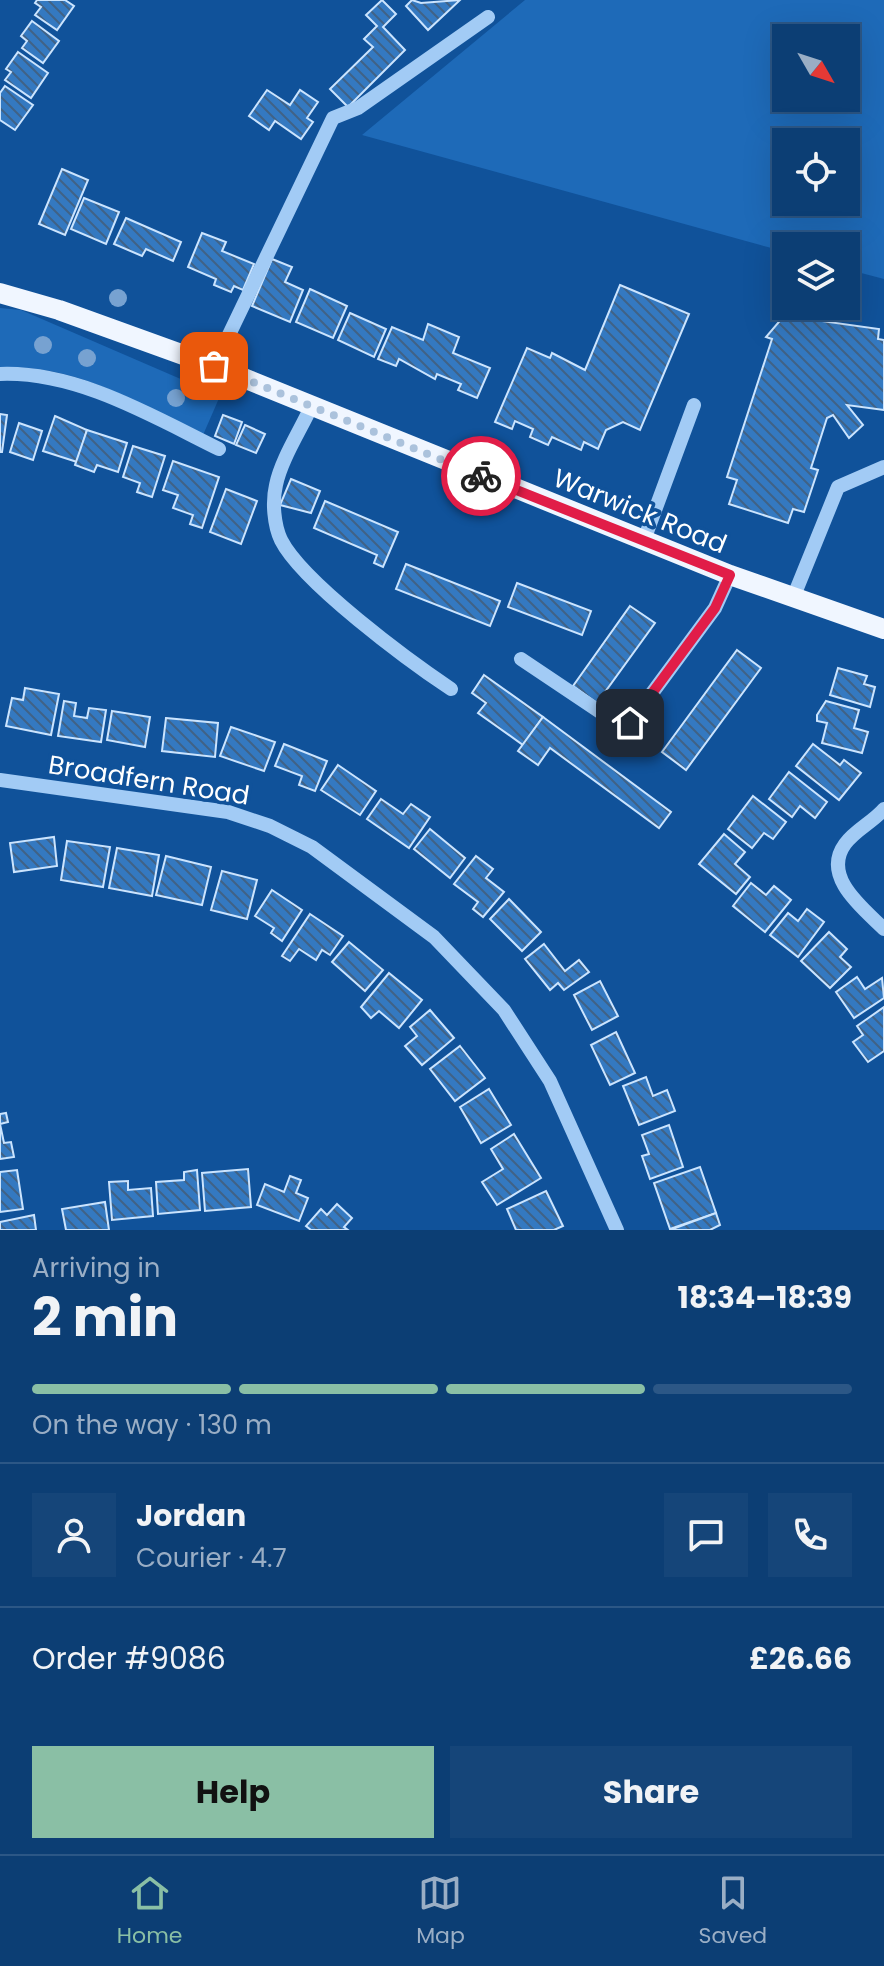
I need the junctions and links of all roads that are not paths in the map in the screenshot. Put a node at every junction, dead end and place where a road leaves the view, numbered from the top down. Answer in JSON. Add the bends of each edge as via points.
{"nodes":[{"id":1,"x":488,"y":17,"type":"dead end"},
{"id":2,"x":0,"y":277,"type":"edge"},
{"id":3,"x":0,"y":293,"type":"edge"},
{"id":4,"x":22,"y":297,"type":"junction"},
{"id":5,"x":214,"y":366,"type":"junction"},
{"id":6,"x":0,"y":374,"type":"edge"},
{"id":7,"x":694,"y":405,"type":"dead end"},
{"id":8,"x":311,"y":407,"type":"junction"},
{"id":9,"x":219,"y":449,"type":"dead end"},
{"id":10,"x":884,"y":467,"type":"edge"},
{"id":11,"x":644,"y":540,"type":"junction"},
{"id":12,"x":730,"y":575,"type":"junction"},
{"id":13,"x":793,"y":598,"type":"junction"},
{"id":14,"x":884,"y":629,"type":"edge"},
{"id":15,"x":521,"y":659,"type":"dead end"},
{"id":16,"x":451,"y":689,"type":"dead end"},
{"id":17,"x":0,"y":780,"type":"edge"},
{"id":18,"x":884,"y":809,"type":"edge"},
{"id":19,"x":884,"y":929,"type":"edge"},
{"id":20,"x":617,"y":1230,"type":"edge"}],
"edges":[{"from":1,"to":5,"type":"street","via":[[358,108],[333,118]]},
{"from":2,"to":4,"type":"main road","name":"Warwick Road"},
{"from":3,"to":4,"type":"main road","name":"Warwick Road"},
{"from":4,"to":5,"type":"main road","name":"Warwick Road"},
{"from":5,"to":8,"type":"main road","name":"Warwick Road"},
{"from":6,"to":9,"type":"street","via":[[26,373],[68,383],[131,406]]},
{"from":7,"to":11,"type":"street"},
{"from":8,"to":11,"type":"main road","name":"Warwick Road"},
{"from":8,"to":16,"type":"street","via":[[276,484],[281,541],[374,633]]},
{"from":10,"to":13,"type":"street","via":[[838,487]]},
{"from":11,"to":12,"type":"main road","name":"Warwick Road"},
{"from":12,"to":13,"type":"main road","name":"Warwick Road"},
{"from":12,"to":15,"type":"street","via":[[715,608],[630,723],[621,726],[605,719]]},
{"from":13,"to":14,"type":"main road","name":"Warwick Road"},
{"from":17,"to":20,"type":"street","name":"Broadfern Road","via":[[228,812],[270,826],[324,856],[434,937],[504,1010],[550,1081]]},
{"from":18,"to":19,"type":"street","via":[[846,842],[839,867],[848,893]]}]}
